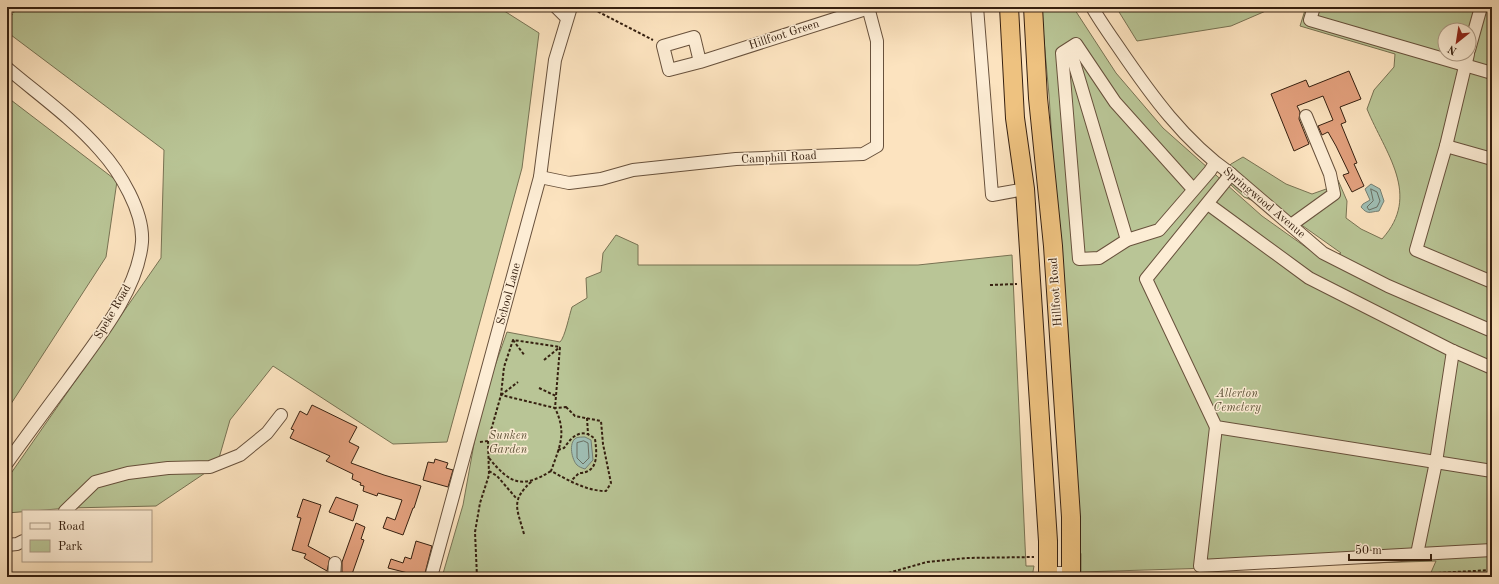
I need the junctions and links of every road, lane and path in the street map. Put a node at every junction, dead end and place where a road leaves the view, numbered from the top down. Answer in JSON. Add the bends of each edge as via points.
{"nodes":[{"id":1,"x":17,"y":7,"type":"edge"},
{"id":2,"x":556,"y":7,"type":"edge"},
{"id":3,"x":590,"y":7,"type":"edge"},
{"id":4,"x":977,"y":7,"type":"edge"},
{"id":5,"x":1010,"y":7,"type":"edge"},
{"id":6,"x":1033,"y":7,"type":"edge"},
{"id":7,"x":1092,"y":7,"type":"edge"},
{"id":8,"x":1314,"y":7,"type":"edge"},
{"id":9,"x":1481,"y":7,"type":"edge"},
{"id":10,"x":868,"y":8,"type":"edge"},
{"id":11,"x":569,"y":12,"type":"edge"},
{"id":12,"x":7,"y":20,"type":"edge"},
{"id":13,"x":1477,"y":22,"type":"edge"},
{"id":14,"x":663,"y":46,"type":"junction"},
{"id":15,"x":1070,"y":49,"type":"junction"},
{"id":16,"x":1437,"y":53,"type":"edge"},
{"id":17,"x":700,"y":62,"type":"junction"},
{"id":18,"x":1466,"y":62,"type":"edge"},
{"id":19,"x":1470,"y":62,"type":"edge"},
{"id":20,"x":7,"y":68,"type":"edge"},
{"id":21,"x":1492,"y":73,"type":"edge"},
{"id":22,"x":1306,"y":116,"type":"dead end"},
{"id":23,"x":1446,"y":146,"type":"junction"},
{"id":24,"x":1492,"y":159,"type":"edge"},
{"id":25,"x":1215,"y":163,"type":"junction"},
{"id":26,"x":1231,"y":174,"type":"junction"},
{"id":27,"x":540,"y":177,"type":"junction"},
{"id":28,"x":1025,"y":189,"type":"junction"},
{"id":29,"x":1193,"y":189,"type":"junction"},
{"id":30,"x":1208,"y":204,"type":"junction"},
{"id":31,"x":1291,"y":225,"type":"junction"},
{"id":32,"x":1127,"y":240,"type":"junction"},
{"id":33,"x":1492,"y":282,"type":"edge"},
{"id":34,"x":1031,"y":284,"type":"junction"},
{"id":35,"x":990,"y":285,"type":"dead end"},
{"id":36,"x":1492,"y":331,"type":"edge"},
{"id":37,"x":513,"y":340,"type":"junction"},
{"id":38,"x":560,"y":347,"type":"junction"},
{"id":39,"x":1453,"y":351,"type":"junction"},
{"id":40,"x":525,"y":356,"type":"dead end"},
{"id":41,"x":544,"y":360,"type":"dead end"},
{"id":42,"x":1492,"y":368,"type":"edge"},
{"id":43,"x":518,"y":382,"type":"dead end"},
{"id":44,"x":539,"y":388,"type":"dead end"},
{"id":45,"x":501,"y":395,"type":"junction"},
{"id":46,"x":556,"y":396,"type":"junction"},
{"id":47,"x":555,"y":408,"type":"junction"},
{"id":48,"x":281,"y":415,"type":"dead end"},
{"id":49,"x":587,"y":418,"type":"junction"},
{"id":50,"x":1216,"y":427,"type":"junction"},
{"id":51,"x":588,"y":434,"type":"junction"},
{"id":52,"x":558,"y":450,"type":"junction"},
{"id":53,"x":488,"y":457,"type":"junction"},
{"id":54,"x":1436,"y":462,"type":"junction"},
{"id":55,"x":7,"y":463,"type":"edge"},
{"id":56,"x":1492,"y":470,"type":"edge"},
{"id":57,"x":489,"y":471,"type":"junction"},
{"id":58,"x":551,"y":471,"type":"junction"},
{"id":59,"x":533,"y":480,"type":"junction"},
{"id":60,"x":570,"y":481,"type":"junction"},
{"id":61,"x":517,"y":499,"type":"junction"},
{"id":62,"x":66,"y":510,"type":"edge"},
{"id":63,"x":524,"y":534,"type":"dead end"},
{"id":64,"x":22,"y":541,"type":"edge"},
{"id":65,"x":7,"y":545,"type":"edge"},
{"id":66,"x":1492,"y":550,"type":"edge"},
{"id":67,"x":1417,"y":554,"type":"junction"},
{"id":68,"x":335,"y":563,"type":"dead end"},
{"id":69,"x":1048,"y":569,"type":"edge"},
{"id":70,"x":1492,"y":570,"type":"edge"},
{"id":71,"x":1442,"y":573,"type":"junction"},
{"id":72,"x":1071,"y":575,"type":"edge"},
{"id":73,"x":334,"y":577,"type":"edge"},
{"id":74,"x":431,"y":577,"type":"edge"},
{"id":75,"x":477,"y":577,"type":"edge"},
{"id":76,"x":874,"y":577,"type":"edge"},
{"id":77,"x":1362,"y":577,"type":"edge"},
{"id":78,"x":1443,"y":577,"type":"edge"}],
"edges":[{"from":1,"to":12,"type":"path"},
{"from":2,"to":11,"type":"street"},
{"from":3,"to":14,"type":"path"},
{"from":4,"to":28,"type":"street","via":[[992,195]]},
{"from":5,"to":28,"type":"highway","name":"Hillfoot Road","via":[[1015,118]]},
{"from":6,"to":72,"type":"highway","name":"Hillfoot Road","via":[[1071,517]]},
{"from":7,"to":25,"type":"street","name":"Springwood Avenue","via":[[1128,62],[1172,121]]},
{"from":8,"to":16,"type":"street","via":[[1310,20]]},
{"from":9,"to":13,"type":"street"},
{"from":10,"to":17,"type":"street","name":"Hillfoot Green"},
{"from":10,"to":27,"type":"street","name":"Camphill Road","via":[[877,41],[877,146],[862,154],[736,159],[641,169],[601,179],[569,183]]},
{"from":11,"to":27,"type":"street","name":"School Lane","via":[[554,60]]},
{"from":14,"to":17,"type":"street","name":"Hillfoot Green","via":[[669,70]]},
{"from":14,"to":17,"type":"street","via":[[694,37]]},
{"from":15,"to":29,"type":"street","via":[[1076,44],[1115,102]]},
{"from":15,"to":32,"type":"street"},
{"from":15,"to":32,"type":"street","via":[[1062,53],[1079,259],[1098,258]]},
{"from":18,"to":23,"type":"street"},
{"from":19,"to":21,"type":"street"},
{"from":20,"to":55,"type":"street","name":"Speke Road","via":[[76,124],[102,151],[125,185],[138,214],[142,241],[139,261],[122,300],[93,345]]},
{"from":22,"to":31,"type":"street","via":[[1330,174],[1334,194]]},
{"from":23,"to":24,"type":"street"},
{"from":23,"to":33,"type":"street","via":[[1416,250]]},
{"from":25,"to":26,"type":"street","name":"Springwood Avenue"},
{"from":25,"to":29,"type":"street"},
{"from":26,"to":30,"type":"street"},
{"from":26,"to":31,"type":"street","name":"Springwood Avenue"},
{"from":27,"to":74,"type":"street","name":"School Lane"},
{"from":28,"to":34,"type":"highway","name":"Hillfoot Road"},
{"from":29,"to":32,"type":"street","via":[[1159,230]]},
{"from":30,"to":39,"type":"street","via":[[1309,278]]},
{"from":30,"to":50,"type":"street","via":[[1146,279]]},
{"from":31,"to":36,"type":"street","name":"Springwood Avenue","via":[[1322,253],[1388,286]]},
{"from":34,"to":35,"type":"path"},
{"from":34,"to":69,"type":"highway","name":"Hillfoot Road"},
{"from":37,"to":38,"type":"path"},
{"from":37,"to":40,"type":"path"},
{"from":37,"to":45,"type":"path","via":[[504,367]]},
{"from":38,"to":41,"type":"path"},
{"from":38,"to":46,"type":"path"},
{"from":39,"to":42,"type":"street"},
{"from":39,"to":54,"type":"street"},
{"from":43,"to":45,"type":"path"},
{"from":44,"to":46,"type":"path"},
{"from":45,"to":47,"type":"path"},
{"from":45,"to":53,"type":"path","via":[[488,441]]},
{"from":46,"to":47,"type":"path"},
{"from":47,"to":49,"type":"path","via":[[566,407],[575,416]]},
{"from":47,"to":52,"type":"path","via":[[562,431]]},
{"from":48,"to":62,"type":"street","via":[[267,433],[240,455],[210,467],[168,468],[128,473],[95,482]]},
{"from":49,"to":51,"type":"path"},
{"from":49,"to":60,"type":"path","via":[[601,421],[610,483],[606,491],[596,491]]},
{"from":50,"to":54,"type":"street"},
{"from":50,"to":67,"type":"street","via":[[1200,566]]},
{"from":51,"to":52,"type":"path","via":[[579,433],[572,437],[564,448]]},
{"from":51,"to":60,"type":"path","via":[[595,439],[596,462],[592,468],[579,473]]},
{"from":52,"to":58,"type":"path"},
{"from":53,"to":57,"type":"path"},
{"from":53,"to":59,"type":"path","via":[[507,477],[520,483]]},
{"from":54,"to":56,"type":"street"},
{"from":54,"to":67,"type":"street"},
{"from":57,"to":61,"type":"path","via":[[497,476]]},
{"from":57,"to":75,"type":"path","via":[[475,532]]},
{"from":58,"to":59,"type":"path"},
{"from":58,"to":60,"type":"path"},
{"from":59,"to":61,"type":"path","via":[[521,491]]},
{"from":61,"to":63,"type":"path"},
{"from":64,"to":65,"type":"street"},
{"from":66,"to":67,"type":"street"},
{"from":68,"to":73,"type":"street"},
{"from":69,"to":72,"type":"street"},
{"from":69,"to":76,"type":"path","via":[[966,558],[927,562]]},
{"from":70,"to":71,"type":"path"},
{"from":71,"to":77,"type":"path"},
{"from":71,"to":78,"type":"path"}]}
